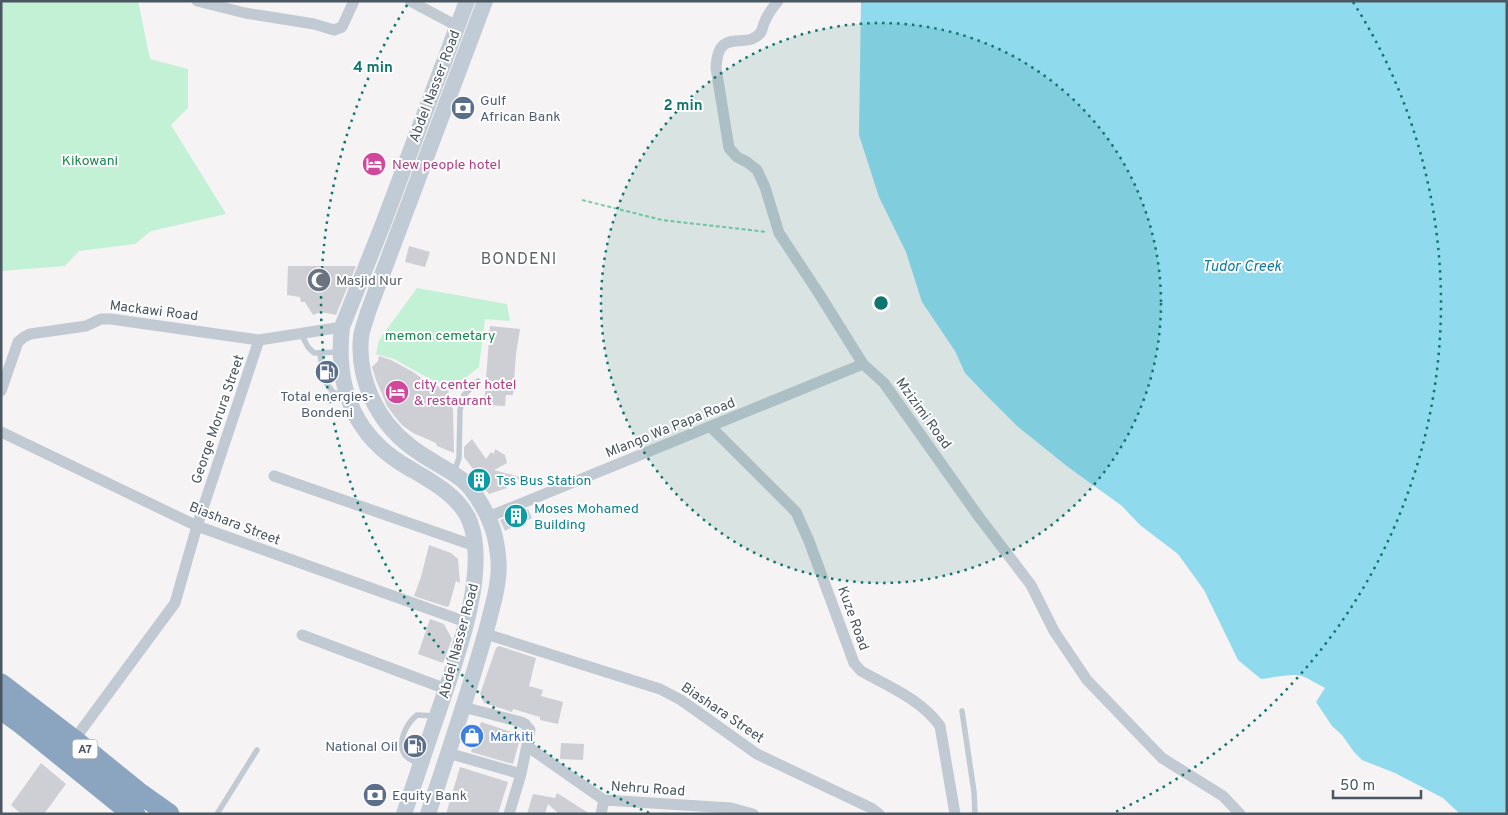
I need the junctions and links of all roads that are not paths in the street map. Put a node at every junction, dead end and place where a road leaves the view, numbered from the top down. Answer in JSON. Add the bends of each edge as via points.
{"nodes":[{"id":1,"x":197,"y":1,"type":"edge"},
{"id":2,"x":354,"y":1,"type":"edge"},
{"id":3,"x":410,"y":1,"type":"edge"},
{"id":4,"x":467,"y":1,"type":"edge"},
{"id":5,"x":485,"y":1,"type":"edge"},
{"id":6,"x":778,"y":1,"type":"edge"},
{"id":7,"x":457,"y":26,"type":"junction"},
{"id":8,"x":438,"y":76,"type":"junction"},
{"id":9,"x":455,"y":82,"type":"junction"},
{"id":10,"x":342,"y":327,"type":"junction"},
{"id":11,"x":301,"y":334,"type":"junction"},
{"id":12,"x":259,"y":340,"type":"junction"},
{"id":13,"x":340,"y":352,"type":"junction"},
{"id":14,"x":320,"y":354,"type":"junction"},
{"id":15,"x":863,"y":364,"type":"junction"},
{"id":16,"x":478,"y":381,"type":"dead end"},
{"id":17,"x":1,"y":391,"type":"edge"},
{"id":18,"x":348,"y":398,"type":"junction"},
{"id":19,"x":711,"y":427,"type":"junction"},
{"id":20,"x":1,"y":432,"type":"edge"},
{"id":21,"x":453,"y":474,"type":"junction"},
{"id":22,"x":274,"y":476,"type":"dead end"},
{"id":23,"x":488,"y":517,"type":"junction"},
{"id":24,"x":196,"y":526,"type":"junction"},
{"id":25,"x":475,"y":546,"type":"junction"},
{"id":26,"x":466,"y":622,"type":"junction"},
{"id":27,"x":486,"y":634,"type":"junction"},
{"id":28,"x":302,"y":635,"type":"dead end"},
{"id":29,"x":1,"y":684,"type":"edge"},
{"id":30,"x":446,"y":689,"type":"junction"},
{"id":31,"x":463,"y":706,"type":"junction"},
{"id":32,"x":1,"y":709,"type":"edge"},
{"id":33,"x":962,"y":711,"type":"dead end"},
{"id":34,"x":437,"y":716,"type":"junction"},
{"id":35,"x":74,"y":740,"type":"junction"},
{"id":36,"x":528,"y":746,"type":"junction"},
{"id":37,"x":257,"y":750,"type":"dead end"},
{"id":38,"x":448,"y":753,"type":"junction"},
{"id":39,"x":420,"y":765,"type":"junction"},
{"id":40,"x":521,"y":774,"type":"junction"},
{"id":41,"x":604,"y":800,"type":"junction"},
{"id":42,"x":125,"y":811,"type":"edge"},
{"id":43,"x":169,"y":814,"type":"edge"},
{"id":44,"x":217,"y":814,"type":"edge"},
{"id":45,"x":404,"y":814,"type":"edge"},
{"id":46,"x":428,"y":814,"type":"edge"},
{"id":47,"x":510,"y":814,"type":"edge"},
{"id":48,"x":601,"y":814,"type":"edge"},
{"id":49,"x":753,"y":814,"type":"edge"},
{"id":50,"x":879,"y":814,"type":"edge"},
{"id":51,"x":955,"y":814,"type":"edge"},
{"id":52,"x":975,"y":814,"type":"edge"},
{"id":53,"x":1240,"y":814,"type":"edge"}],
"edges":[{"from":1,"to":2,"type":"street","via":[[334,30],[342,27]]},
{"from":3,"to":7,"type":"street"},
{"from":4,"to":7,"type":"main road","name":"Abdel Nasser Road"},
{"from":5,"to":9,"type":"main road","name":"Abdel Nasser Road"},
{"from":6,"to":15,"type":"street","name":"Mzizimi Road","via":[[761,32],[753,38],[726,43],[719,50],[716,68],[729,148],[757,170],[779,233]]},
{"from":7,"to":8,"type":"main road","name":"Abdel Nasser Road"},
{"from":8,"to":9,"type":"main road"},
{"from":8,"to":10,"type":"main road","name":"Abdel Nasser Road"},
{"from":9,"to":21,"type":"main road","name":"Abdel Nasser Road","via":[[361,336],[366,384],[388,426],[410,446]]},
{"from":10,"to":11,"type":"street","name":"Mackawi Road"},
{"from":10,"to":13,"type":"main road","name":"Abdel Nasser Road"},
{"from":11,"to":12,"type":"street","name":"Mackawi Road"},
{"from":11,"to":14,"type":"lane","via":[[308,347]]},
{"from":12,"to":17,"type":"street","name":"Mackawi Road","via":[[101,319],[86,326],[24,337],[18,342]]},
{"from":12,"to":24,"type":"street","name":"George Morura Street"},
{"from":13,"to":14,"type":"lane"},
{"from":13,"to":18,"type":"main road","name":"Abdel Nasser Road"},
{"from":14,"to":18,"type":"lane","via":[[324,380],[333,392]]},
{"from":15,"to":19,"type":"street","name":"Mlango Wa Papa Road"},
{"from":15,"to":53,"type":"street","name":"Mzizimi Road","via":[[884,382],[1031,585],[1054,632],[1087,680],[1162,758],[1223,796]]},
{"from":16,"to":21,"type":"lane","via":[[464,395],[460,410],[458,458]]},
{"from":18,"to":25,"type":"main road","name":"Abdel Nasser Road","via":[[358,421],[372,440],[456,501],[470,522]]},
{"from":19,"to":23,"type":"street","name":"Mlango Wa Papa Road"},
{"from":19,"to":51,"type":"street","name":"Kuze Road","via":[[796,512],[854,663],[861,671],[920,705],[940,726]]},
{"from":20,"to":24,"type":"street","name":"Biashara Street"},
{"from":21,"to":23,"type":"main road","name":"Abdel Nasser Road","via":[[472,491]]},
{"from":22,"to":25,"type":"street"},
{"from":23,"to":27,"type":"main road","name":"Abdel Nasser Road","via":[[495,541],[498,574]]},
{"from":24,"to":26,"type":"street","name":"Biashara Street"},
{"from":24,"to":35,"type":"street","name":"George Morura Street","via":[[175,603]]},
{"from":25,"to":26,"type":"main road","name":"Abdel Nasser Road","via":[[475,580]]},
{"from":26,"to":30,"type":"main road","name":"Abdel Nasser Road"},
{"from":27,"to":31,"type":"main road","name":"Abdel Nasser Road"},
{"from":27,"to":50,"type":"street","name":"Biashara Street","via":[[660,689],[757,754]]},
{"from":28,"to":30,"type":"street"},
{"from":29,"to":35,"type":"highway","number":"A7"},
{"from":30,"to":34,"type":"main road","name":"Abdel Nasser Road"},
{"from":31,"to":36,"type":"street","via":[[525,724],[530,730]]},
{"from":31,"to":38,"type":"main road","name":"Abdel Nasser Road"},
{"from":32,"to":42,"type":"highway","number":"A7"},
{"from":33,"to":52,"type":"lane"},
{"from":34,"to":39,"type":"main road","name":"Abdel Nasser Road"},
{"from":34,"to":39,"type":"lane","via":[[417,715],[410,720],[404,733],[402,747],[406,756]]},
{"from":35,"to":43,"type":"highway","number":"A7"},
{"from":36,"to":40,"type":"street"},
{"from":36,"to":41,"type":"street","name":"Nehru Road"},
{"from":37,"to":44,"type":"lane"},
{"from":38,"to":40,"type":"street"},
{"from":38,"to":46,"type":"main road","name":"Abdel Nasser Road"},
{"from":39,"to":45,"type":"main road","name":"Abdel Nasser Road"},
{"from":40,"to":47,"type":"street"},
{"from":41,"to":48,"type":"street"},
{"from":41,"to":49,"type":"street","name":"Nehru Road","via":[[731,808]]}]}
